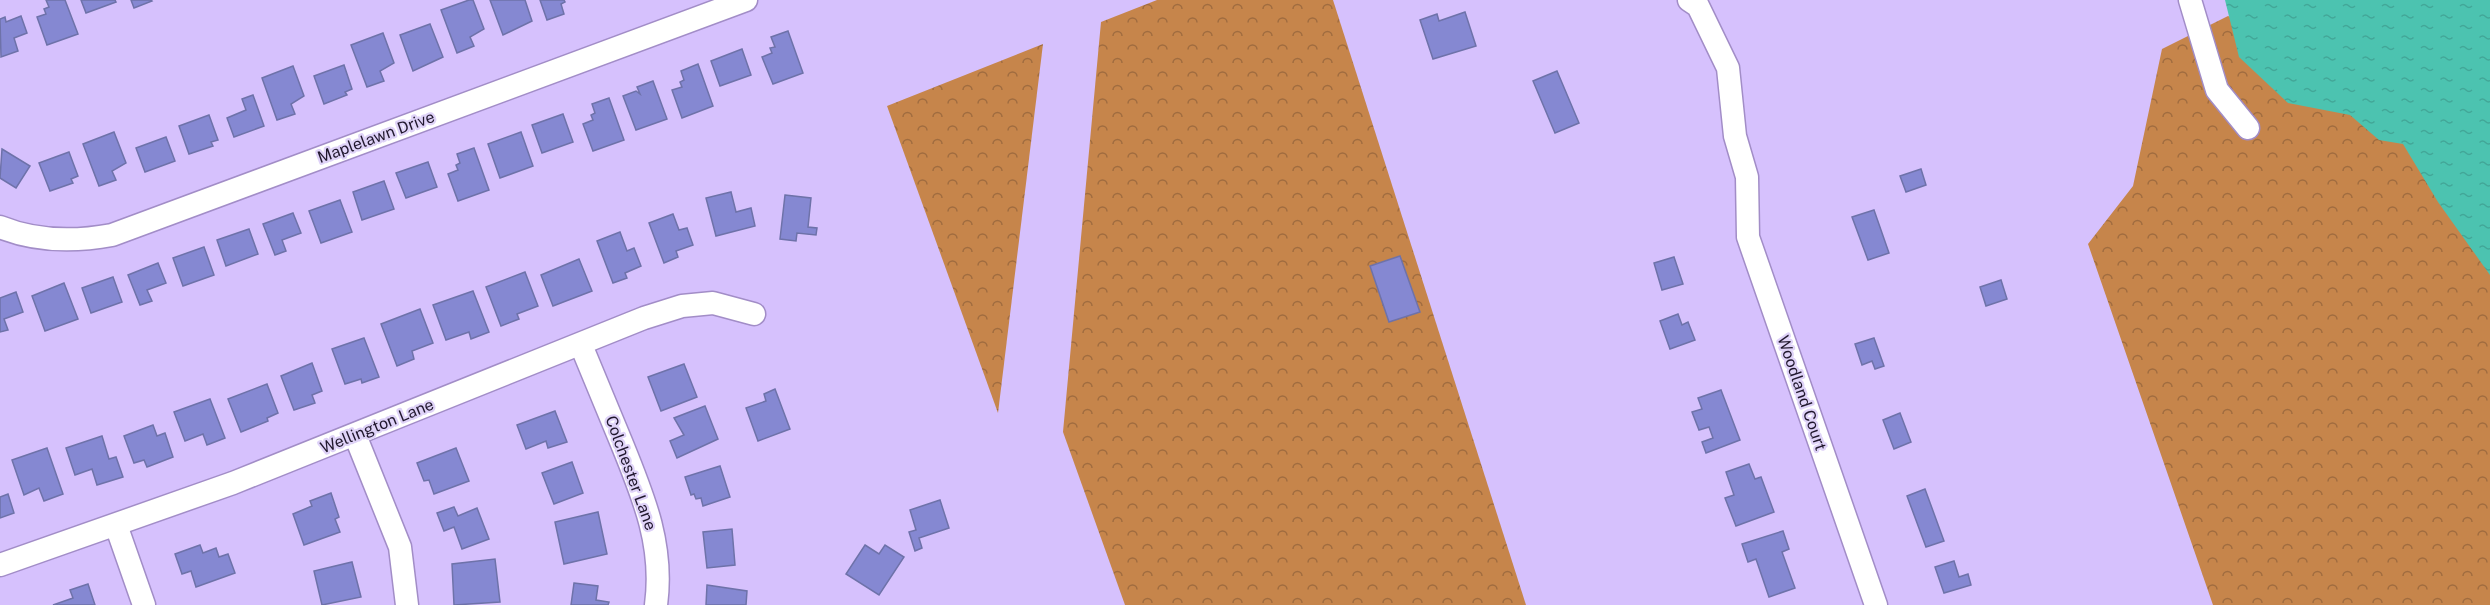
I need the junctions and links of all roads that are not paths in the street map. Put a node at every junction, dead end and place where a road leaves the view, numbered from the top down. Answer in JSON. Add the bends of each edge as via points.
{"nodes":[{"id":1,"x":746,"y":0,"type":"edge"},
{"id":2,"x":1689,"y":0,"type":"edge"},
{"id":3,"x":2190,"y":0,"type":"edge"},
{"id":4,"x":2248,"y":128,"type":"dead end"},
{"id":5,"x":0,"y":227,"type":"edge"},
{"id":6,"x":754,"y":314,"type":"dead end"},
{"id":7,"x":581,"y":345,"type":"junction"},
{"id":8,"x":355,"y":435,"type":"junction"},
{"id":9,"x":116,"y":525,"type":"junction"},
{"id":10,"x":0,"y":565,"type":"edge"},
{"id":11,"x":144,"y":605,"type":"edge"},
{"id":12,"x":407,"y":605,"type":"edge"},
{"id":13,"x":656,"y":605,"type":"edge"},
{"id":14,"x":1876,"y":605,"type":"edge"}],
"edges":[{"from":1,"to":5,"type":"street","name":"Maplelawn Drive","via":[[112,234],[80,240],[51,239]]},
{"from":2,"to":14,"type":"street","name":"Woodland Court","via":[[1698,6],[1728,68],[1735,136],[1747,177],[1748,237]]},
{"from":3,"to":4,"type":"street","via":[[2217,90]]},
{"from":6,"to":7,"type":"street","name":"Wellington Lane","via":[[713,303],[682,306]]},
{"from":7,"to":8,"type":"street","name":"Wellington Lane"},
{"from":7,"to":13,"type":"street","name":"Colchester Lane","via":[[646,505],[658,556]]},
{"from":8,"to":9,"type":"street","name":"Wellington Lane"},
{"from":8,"to":12,"type":"street","via":[[399,547]]},
{"from":9,"to":10,"type":"street","name":"Wellington Lane"},
{"from":9,"to":11,"type":"street"}]}
